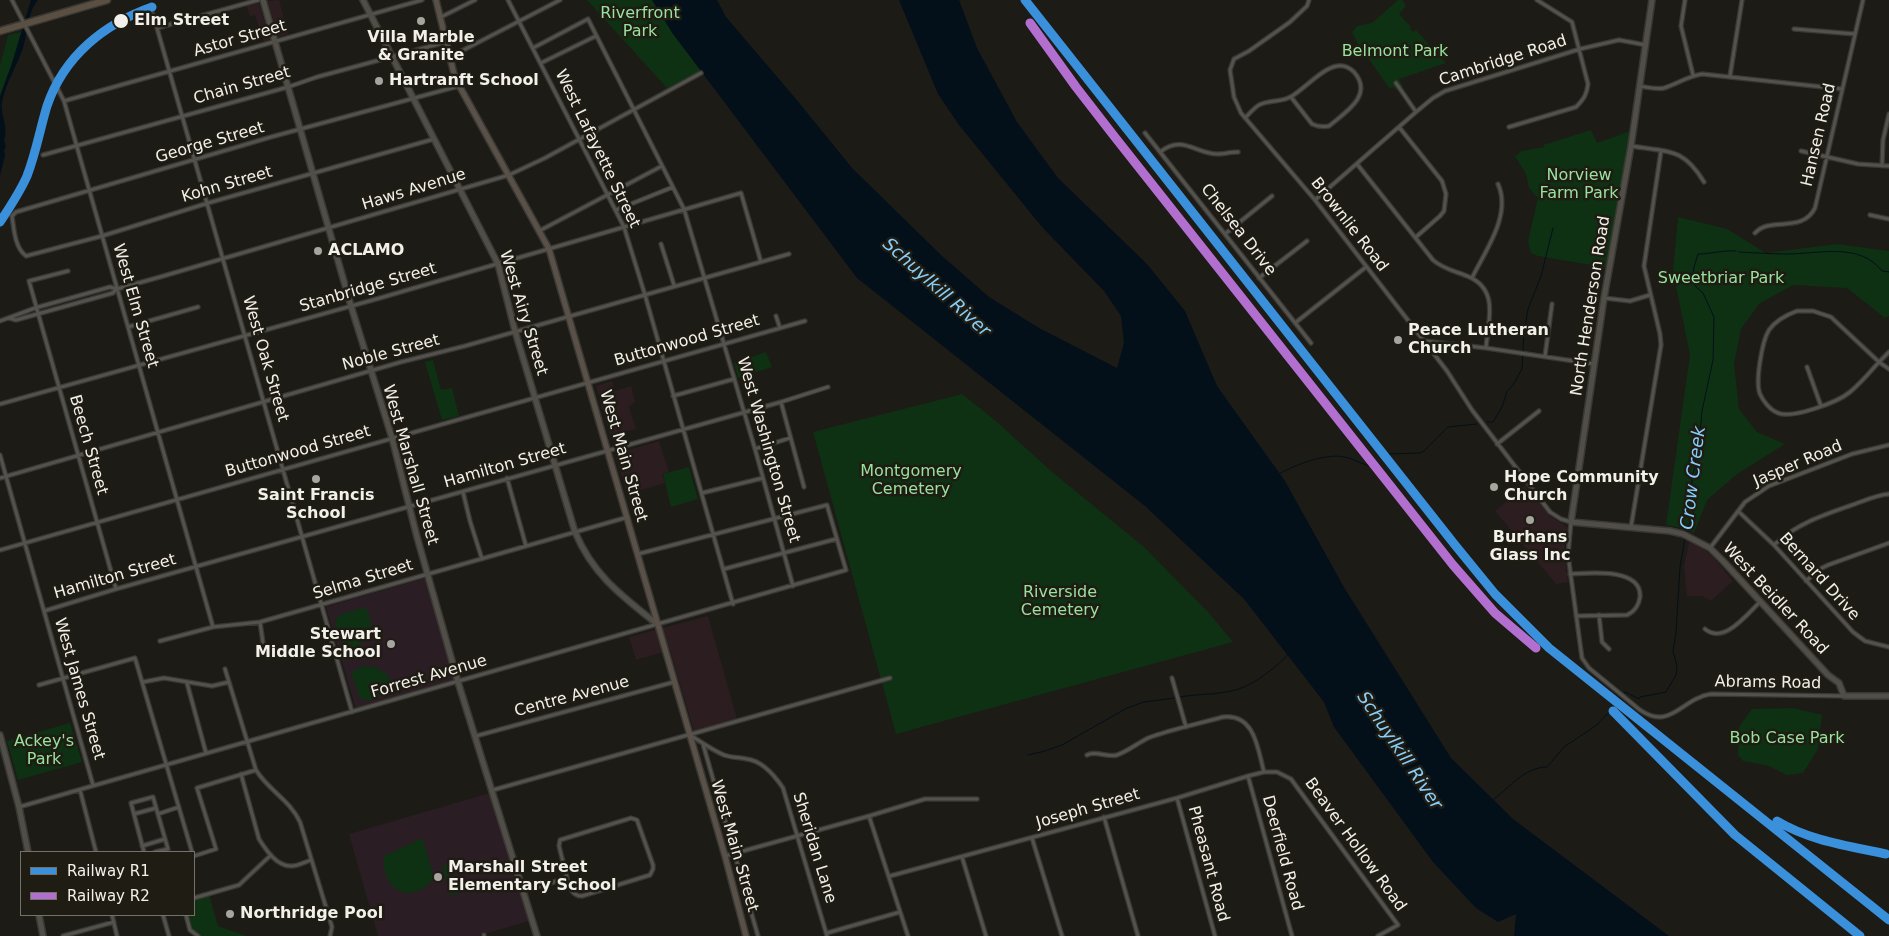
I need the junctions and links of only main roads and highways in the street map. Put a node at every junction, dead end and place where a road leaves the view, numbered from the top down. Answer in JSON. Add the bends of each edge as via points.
{"nodes":[{"id":1,"x":107,"y":0,"type":"edge"},
{"id":2,"x":436,"y":0,"type":"edge"},
{"id":3,"x":0,"y":31,"type":"edge"},
{"id":4,"x":746,"y":936,"type":"edge"}],
"edges":[{"from":1,"to":3,"type":"highway"},
{"from":2,"to":4,"type":"main road","name":"West Main Street","via":[[454,74],[549,249]]}]}
